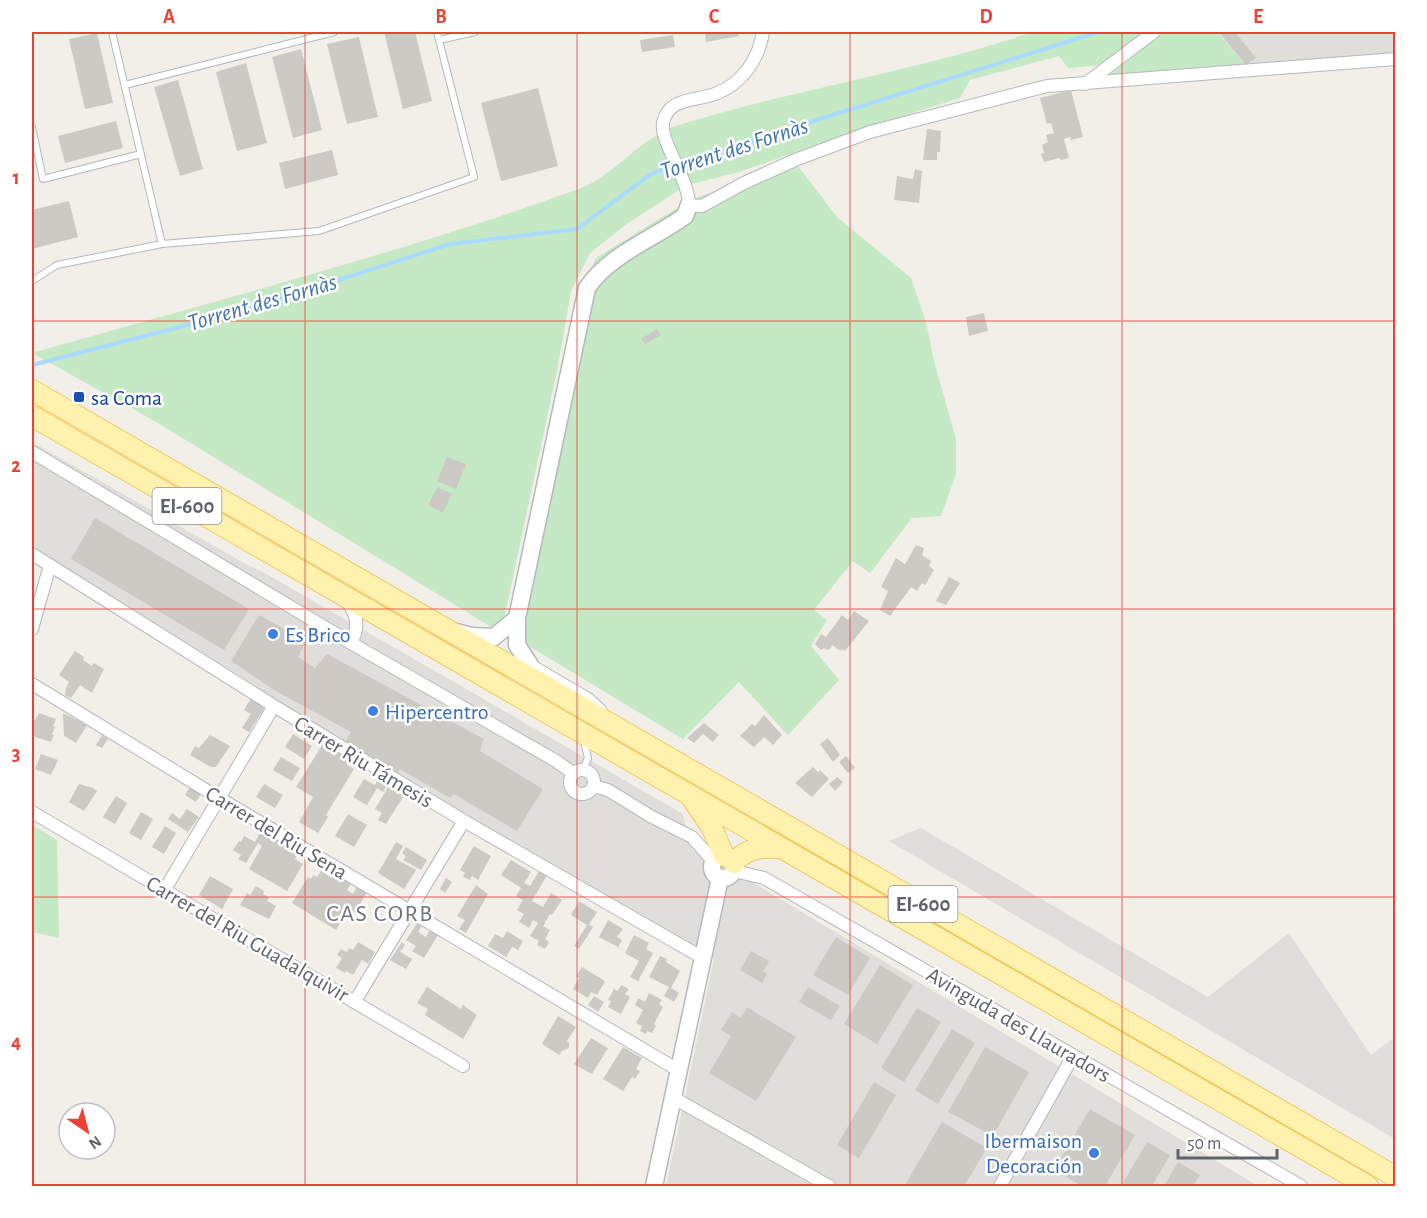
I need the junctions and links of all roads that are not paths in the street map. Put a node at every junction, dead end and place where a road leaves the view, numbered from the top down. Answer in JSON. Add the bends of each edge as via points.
{"nodes":[{"id":1,"x":112,"y":32,"type":"edge"},
{"id":2,"x":334,"y":32,"type":"edge"},
{"id":3,"x":437,"y":32,"type":"edge"},
{"id":4,"x":474,"y":32,"type":"edge"},
{"id":5,"x":762,"y":32,"type":"edge"},
{"id":6,"x":1154,"y":32,"type":"edge"},
{"id":7,"x":440,"y":40,"type":"junction"},
{"id":8,"x":1395,"y":59,"type":"edge"},
{"id":9,"x":1084,"y":84,"type":"junction"},
{"id":10,"x":125,"y":85,"type":"junction"},
{"id":11,"x":32,"y":128,"type":"edge"},
{"id":12,"x":141,"y":154,"type":"junction"},
{"id":13,"x":689,"y":205,"type":"junction"},
{"id":14,"x":162,"y":244,"type":"junction"},
{"id":15,"x":32,"y":281,"type":"edge"},
{"id":16,"x":32,"y":390,"type":"edge"},
{"id":17,"x":32,"y":416,"type":"edge"},
{"id":18,"x":32,"y":452,"type":"edge"},
{"id":19,"x":32,"y":554,"type":"edge"},
{"id":20,"x":50,"y":565,"type":"junction"},
{"id":21,"x":342,"y":595,"type":"junction"},
{"id":22,"x":517,"y":618,"type":"junction"},
{"id":23,"x":32,"y":629,"type":"edge"},
{"id":24,"x":450,"y":631,"type":"junction"},
{"id":25,"x":351,"y":642,"type":"junction"},
{"id":26,"x":530,"y":665,"type":"joint"},
{"id":27,"x":32,"y":684,"type":"edge"},
{"id":28,"x":274,"y":706,"type":"junction"},
{"id":29,"x":621,"y":730,"type":"junction"},
{"id":30,"x":580,"y":732,"type":"junction"},
{"id":31,"x":578,"y":771,"type":"junction"},
{"id":32,"x":593,"y":786,"type":"junction"},
{"id":33,"x":690,"y":796,"type":"junction"},
{"id":34,"x":219,"y":798,"type":"junction"},
{"id":35,"x":32,"y":812,"type":"edge"},
{"id":36,"x":464,"y":821,"type":"junction"},
{"id":37,"x":780,"y":848,"type":"junction"},
{"id":38,"x":725,"y":866,"type":"junction"},
{"id":39,"x":165,"y":889,"type":"junction"},
{"id":40,"x":410,"y":910,"type":"junction"},
{"id":41,"x":703,"y":958,"type":"junction"},
{"id":42,"x":355,"y":1001,"type":"junction"},
{"id":43,"x":1073,"y":1056,"type":"junction"},
{"id":44,"x":463,"y":1066,"type":"dead end"},
{"id":45,"x":678,"y":1070,"type":"junction"},
{"id":46,"x":672,"y":1097,"type":"junction"},
{"id":47,"x":1395,"y":1177,"type":"edge"},
{"id":48,"x":655,"y":1181,"type":"edge"},
{"id":49,"x":829,"y":1186,"type":"edge"},
{"id":50,"x":1000,"y":1186,"type":"edge"},
{"id":51,"x":1301,"y":1186,"type":"edge"},
{"id":52,"x":1368,"y":1186,"type":"edge"}],
"edges":[{"from":1,"to":10,"type":"lane"},
{"from":2,"to":10,"type":"lane"},
{"from":3,"to":7,"type":"lane"},
{"from":4,"to":7,"type":"lane"},
{"from":5,"to":13,"type":"street","via":[[752,64],[739,80],[716,94],[675,104],[668,112],[664,134],[687,187]]},
{"from":6,"to":9,"type":"street"},
{"from":7,"to":14,"type":"lane","via":[[474,177],[319,231]]},
{"from":8,"to":9,"type":"street"},
{"from":9,"to":13,"type":"street","via":[[1047,86],[870,132],[795,160],[702,206]]},
{"from":10,"to":12,"type":"lane"},
{"from":11,"to":12,"type":"lane","via":[[43,179]]},
{"from":12,"to":14,"type":"lane"},
{"from":13,"to":22,"type":"street","via":[[684,216],[607,266],[587,288]]},
{"from":14,"to":15,"type":"lane","via":[[57,265]]},
{"from":16,"to":24,"type":"main road","number":"EI-600"},
{"from":17,"to":21,"type":"main road","number":"EI-600"},
{"from":18,"to":25,"type":"street"},
{"from":19,"to":20,"type":"street","name":"Carrer Riu Támesis"},
{"from":20,"to":23,"type":"street"},
{"from":20,"to":28,"type":"street","name":"Carrer Riu Támesis"},
{"from":21,"to":25,"type":"street","via":[[358,624]]},
{"from":21,"to":30,"type":"main road","number":"EI-600"},
{"from":22,"to":24,"type":"street","via":[[494,637]]},
{"from":22,"to":26,"type":"street","via":[[517,645]]},
{"from":24,"to":29,"type":"main road","number":"EI-600"},
{"from":25,"to":31,"type":"street"},
{"from":26,"to":29,"type":"street","via":[[588,699]]},
{"from":27,"to":34,"type":"street","name":"Carrer del Riu Sena"},
{"from":28,"to":34,"type":"street"},
{"from":28,"to":36,"type":"street","name":"Carrer Riu Támesis"},
{"from":29,"to":47,"type":"main road","number":"EI-600"},
{"from":30,"to":31,"type":"lane","via":[[588,758]]},
{"from":30,"to":33,"type":"main road","number":"EI-600"},
{"from":31,"to":32,"type":"street","via":[[593,776]]},
{"from":31,"to":32,"type":"street","via":[[570,781],[574,791],[586,793]]},
{"from":32,"to":38,"type":"street","via":[[608,790],[692,837]]},
{"from":33,"to":37,"type":"main road","number":"EI-600"},
{"from":33,"to":38,"type":"main road","via":[[707,819]]},
{"from":34,"to":39,"type":"street"},
{"from":34,"to":40,"type":"street","name":"Carrer del Riu Sena"},
{"from":35,"to":39,"type":"street","name":"Carrer del Riu Guadalquivir"},
{"from":36,"to":40,"type":"street"},
{"from":36,"to":41,"type":"street","name":"Carrer Riu Támesis"},
{"from":37,"to":38,"type":"main road","via":[[747,851]]},
{"from":37,"to":52,"type":"main road","number":"EI-600"},
{"from":38,"to":41,"type":"street"},
{"from":38,"to":43,"type":"street","name":"Avinguda des Llauradors","via":[[764,878]]},
{"from":39,"to":42,"type":"street","name":"Carrer del Riu Guadalquivir"},
{"from":40,"to":42,"type":"street"},
{"from":40,"to":45,"type":"street","name":"Carrer del Riu Sena"},
{"from":41,"to":45,"type":"street"},
{"from":42,"to":44,"type":"street","name":"Carrer del Riu Guadalquivir"},
{"from":43,"to":50,"type":"street"},
{"from":43,"to":51,"type":"street","name":"Avinguda des Llauradors"},
{"from":45,"to":46,"type":"street"},
{"from":46,"to":48,"type":"street"},
{"from":46,"to":49,"type":"street"}]}
